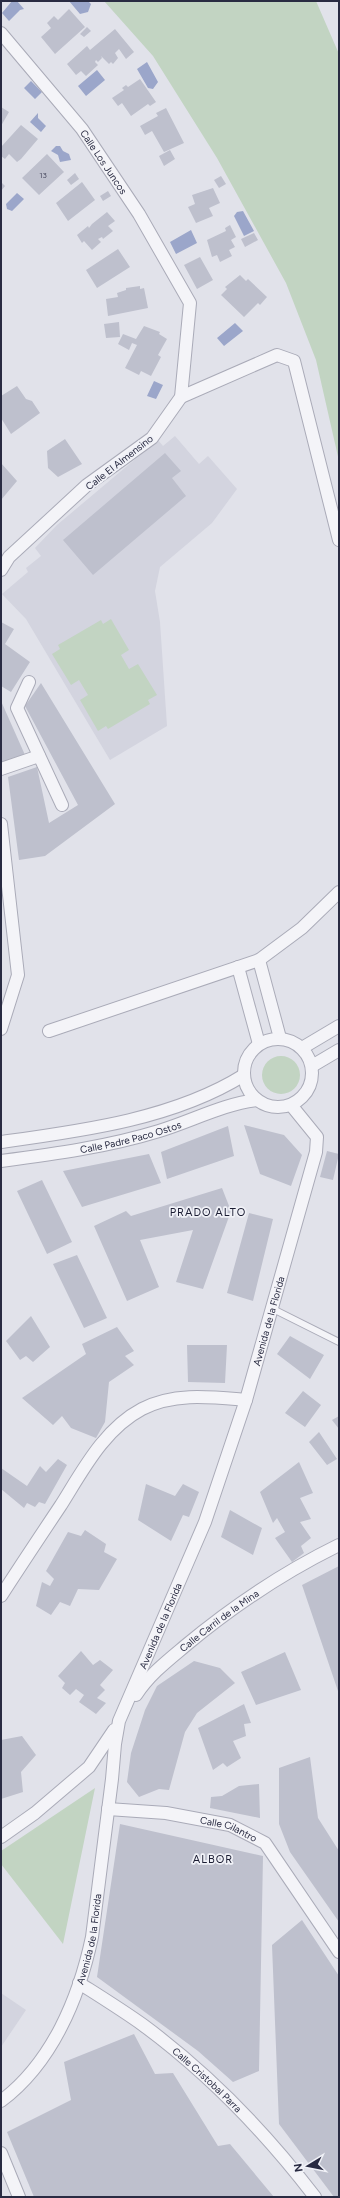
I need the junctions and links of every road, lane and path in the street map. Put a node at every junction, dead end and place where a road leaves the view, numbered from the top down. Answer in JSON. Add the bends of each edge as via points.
{"nodes":[{"id":1,"x":1,"y":33,"type":"edge"},
{"id":2,"x":190,"y":303,"type":"joint"},
{"id":3,"x":181,"y":396,"type":"junction"},
{"id":4,"x":339,"y":540,"type":"edge"},
{"id":5,"x":1,"y":570,"type":"edge"},
{"id":6,"x":29,"y":682,"type":"dead end"},
{"id":7,"x":39,"y":756,"type":"junction"},
{"id":8,"x":1,"y":769,"type":"edge"},
{"id":9,"x":62,"y":805,"type":"dead end"},
{"id":10,"x":1,"y":824,"type":"edge"},
{"id":11,"x":339,"y":892,"type":"edge"},
{"id":12,"x":259,"y":960,"type":"junction"},
{"id":13,"x":238,"y":968,"type":"junction"},
{"id":14,"x":339,"y":1026,"type":"edge"},
{"id":15,"x":1,"y":1029,"type":"edge"},
{"id":16,"x":49,"y":1031,"type":"dead end"},
{"id":17,"x":280,"y":1038,"type":"junction"},
{"id":18,"x":259,"y":1044,"type":"junction"},
{"id":19,"x":302,"y":1048,"type":"junction"},
{"id":20,"x":339,"y":1050,"type":"edge"},
{"id":21,"x":312,"y":1066,"type":"junction"},
{"id":22,"x":244,"y":1075,"type":"junction"},
{"id":23,"x":257,"y":1100,"type":"junction"},
{"id":24,"x":292,"y":1105,"type":"junction"},
{"id":25,"x":1,"y":1142,"type":"edge"},
{"id":26,"x":1,"y":1161,"type":"edge"},
{"id":27,"x":271,"y":1308,"type":"junction"},
{"id":28,"x":339,"y":1342,"type":"edge"},
{"id":29,"x":246,"y":1400,"type":"junction"},
{"id":30,"x":339,"y":1545,"type":"edge"},
{"id":31,"x":1,"y":1596,"type":"edge"},
{"id":32,"x":119,"y":1721,"type":"junction"},
{"id":33,"x":108,"y":1809,"type":"junction"},
{"id":34,"x":1,"y":1837,"type":"edge"},
{"id":35,"x":339,"y":1952,"type":"edge"},
{"id":36,"x":79,"y":1983,"type":"junction"},
{"id":37,"x":1,"y":2101,"type":"edge"},
{"id":38,"x":1,"y":2153,"type":"edge"},
{"id":39,"x":19,"y":2197,"type":"edge"},
{"id":40,"x":315,"y":2197,"type":"edge"}],
"edges":[{"from":1,"to":2,"type":"street","name":"Calle Los Juncos","via":[[82,129],[139,214]]},
{"from":2,"to":3,"type":"street","name":"Calle El Almensino"},
{"from":3,"to":4,"type":"street","via":[[277,355],[294,361]]},
{"from":3,"to":5,"type":"street","name":"Calle El Almensino","via":[[152,438],[87,485],[9,557]]},
{"from":6,"to":7,"type":"street","via":[[17,708]]},
{"from":7,"to":8,"type":"street"},
{"from":7,"to":9,"type":"street"},
{"from":10,"to":15,"type":"street","via":[[18,975]]},
{"from":11,"to":12,"type":"street","via":[[302,928]]},
{"from":12,"to":13,"type":"street"},
{"from":12,"to":17,"type":"street"},
{"from":13,"to":16,"type":"street"},
{"from":13,"to":18,"type":"street"},
{"from":14,"to":19,"type":"street"},
{"from":17,"to":18,"type":"street"},
{"from":17,"to":19,"type":"street","via":[[292,1041]]},
{"from":18,"to":22,"type":"street","via":[[248,1057]]},
{"from":19,"to":21,"type":"street"},
{"from":20,"to":21,"type":"street"},
{"from":21,"to":24,"type":"street","via":[[312,1080],[306,1093]]},
{"from":22,"to":23,"type":"street","via":[[248,1089]]},
{"from":22,"to":25,"type":"street","name":"Calle Padre Paco Ostos","via":[[209,1093],[138,1117],[83,1130]]},
{"from":23,"to":24,"type":"street","via":[[268,1106]]},
{"from":23,"to":26,"type":"street","name":"Calle Padre Paco Ostos","via":[[242,1102],[159,1131],[108,1144]]},
{"from":24,"to":27,"type":"street","name":"Avenida de la Florida","via":[[317,1137],[314,1159]]},
{"from":27,"to":28,"type":"lane"},
{"from":27,"to":29,"type":"street","name":"Avenida de la Florida"},
{"from":29,"to":31,"type":"street","via":[[198,1396],[168,1400],[143,1408],[119,1425],[94,1454]]},
{"from":29,"to":32,"type":"street","name":"Avenida de la Florida","via":[[205,1522]]},
{"from":30,"to":32,"type":"street","name":"Calle Carril de la Mina","via":[[264,1587],[208,1627],[143,1684]]},
{"from":32,"to":33,"type":"street","name":"Avenida de la Florida"},
{"from":32,"to":34,"type":"street","via":[[89,1767],[35,1813]]},
{"from":33,"to":35,"type":"street","name":"Calle Cilantro","via":[[166,1813],[230,1825],[265,1843]]},
{"from":33,"to":36,"type":"street","name":"Avenida de la Florida","via":[[92,1937]]},
{"from":36,"to":37,"type":"street","name":"Avenida de la Florida","via":[[59,2032],[40,2064],[19,2088]]},
{"from":36,"to":40,"type":"street","name":"Calle Cristobal Parra","via":[[172,2047],[226,2096],[281,2154]]},
{"from":38,"to":39,"type":"street"}]}
